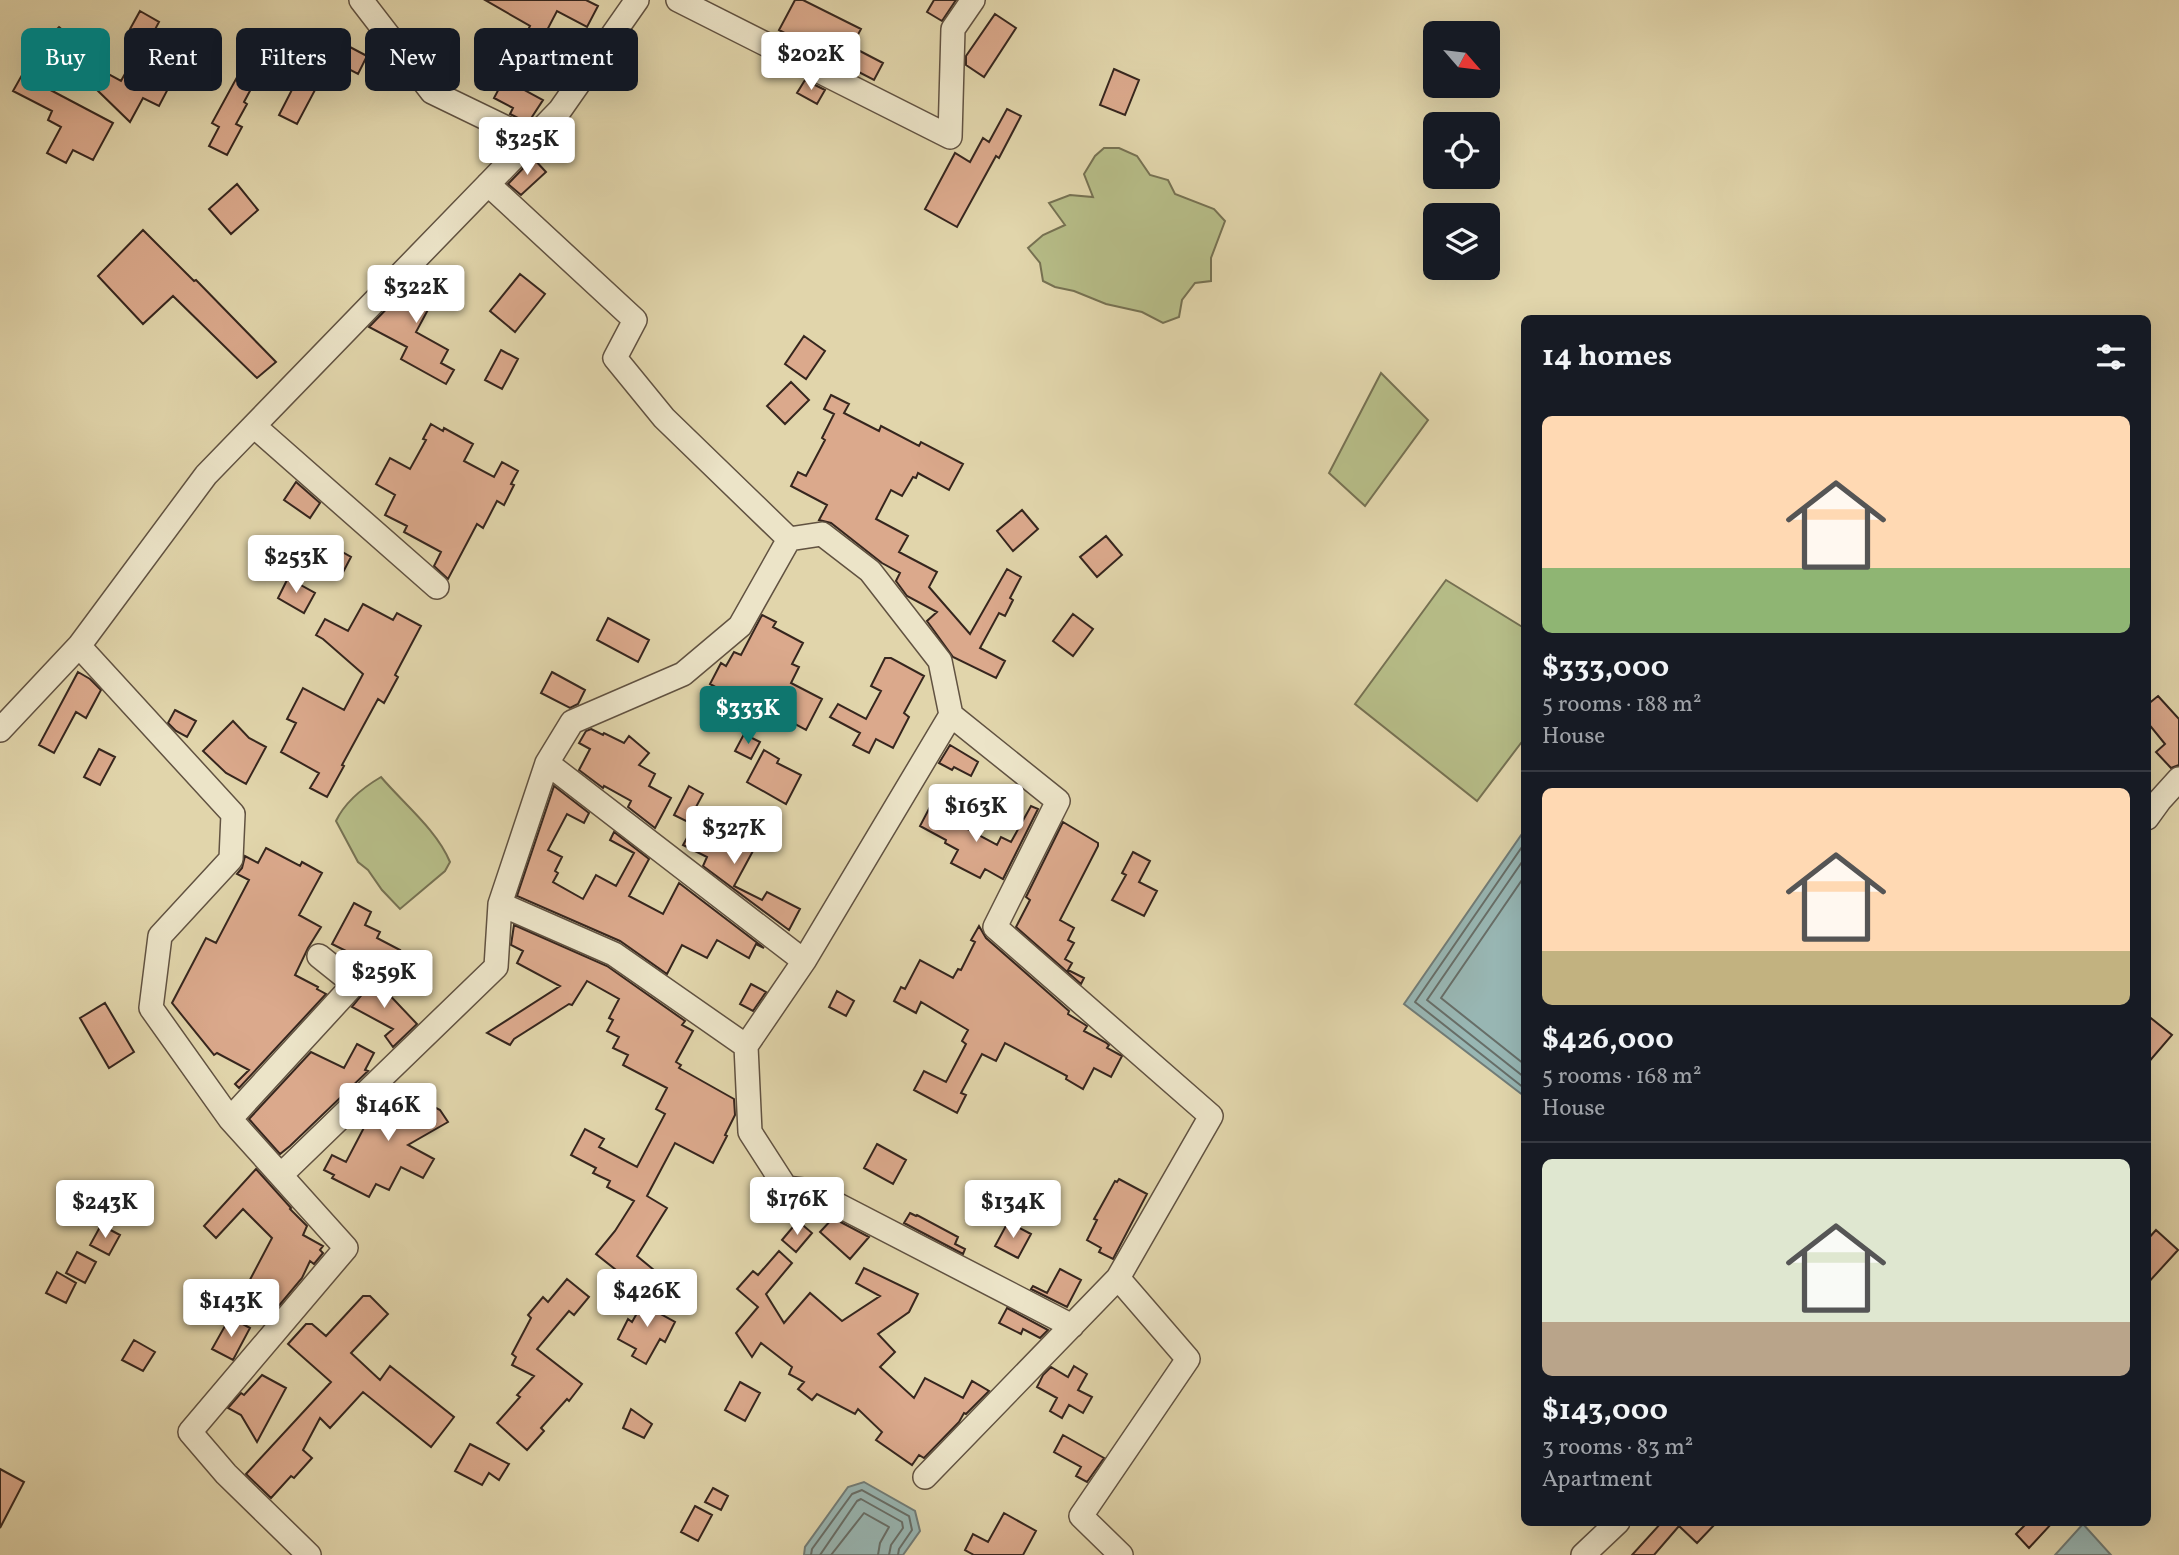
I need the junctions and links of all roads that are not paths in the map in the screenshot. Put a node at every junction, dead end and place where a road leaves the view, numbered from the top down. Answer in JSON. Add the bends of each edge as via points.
{"nodes":[{"id":1,"x":361,"y":0,"type":"edge"},
{"id":2,"x":637,"y":0,"type":"edge"},
{"id":3,"x":678,"y":0,"type":"edge"},
{"id":4,"x":973,"y":0,"type":"edge"},
{"id":5,"x":531,"y":140,"type":"junction"},
{"id":6,"x":488,"y":184,"type":"junction"},
{"id":7,"x":254,"y":426,"type":"junction"},
{"id":8,"x":789,"y":539,"type":"junction"},
{"id":9,"x":437,"y":587,"type":"dead end"},
{"id":10,"x":79,"y":646,"type":"junction"},
{"id":11,"x":951,"y":715,"type":"junction"},
{"id":12,"x":0,"y":730,"type":"edge"},
{"id":13,"x":547,"y":763,"type":"junction"},
{"id":14,"x":2179,"y":779,"type":"edge"},
{"id":15,"x":2151,"y":812,"type":"edge"},
{"id":16,"x":500,"y":904,"type":"junction"},
{"id":17,"x":319,"y":956,"type":"dead end"},
{"id":18,"x":804,"y":961,"type":"junction"},
{"id":19,"x":746,"y":1046,"type":"junction"},
{"id":20,"x":230,"y":1119,"type":"junction"},
{"id":21,"x":282,"y":1174,"type":"junction"},
{"id":22,"x":1118,"y":1278,"type":"junction"},
{"id":23,"x":1072,"y":1326,"type":"junction"},
{"id":24,"x":925,"y":1477,"type":"dead end"},
{"id":25,"x":1614,"y":1526,"type":"edge"},
{"id":26,"x":309,"y":1555,"type":"edge"},
{"id":27,"x":1121,"y":1555,"type":"edge"},
{"id":28,"x":1583,"y":1555,"type":"edge"}],
"edges":[{"from":1,"to":5,"type":"street","via":[[432,92]]},
{"from":2,"to":5,"type":"street","via":[[560,110]]},
{"from":3,"to":4,"type":"street","via":[[950,137],[953,29]]},
{"from":5,"to":6,"type":"street"},
{"from":6,"to":7,"type":"street"},
{"from":6,"to":8,"type":"street","via":[[635,320],[615,358],[664,418]]},
{"from":7,"to":9,"type":"street"},
{"from":7,"to":10,"type":"street","via":[[206,475]]},
{"from":8,"to":11,"type":"street","via":[[822,534],[870,571],[940,661]]},
{"from":8,"to":13,"type":"street","via":[[740,626],[683,674],[572,722]]},
{"from":10,"to":12,"type":"street"},
{"from":10,"to":20,"type":"street","via":[[233,814],[231,859],[160,936],[150,1008]]},
{"from":11,"to":18,"type":"street"},
{"from":11,"to":22,"type":"street","via":[[1058,801],[995,927],[1211,1116]]},
{"from":13,"to":16,"type":"street"},
{"from":13,"to":18,"type":"street"},
{"from":14,"to":15,"type":"street"},
{"from":16,"to":19,"type":"street","via":[[614,954]]},
{"from":16,"to":21,"type":"street","via":[[496,967]]},
{"from":17,"to":20,"type":"street","via":[[354,984]]},
{"from":18,"to":19,"type":"street"},
{"from":19,"to":23,"type":"street","via":[[750,1132],[786,1188],[811,1191]]},
{"from":20,"to":21,"type":"street"},
{"from":21,"to":26,"type":"street","via":[[346,1248],[190,1432]]},
{"from":22,"to":23,"type":"street"},
{"from":22,"to":27,"type":"street","via":[[1188,1359],[1081,1516]]},
{"from":23,"to":24,"type":"street"},
{"from":25,"to":28,"type":"street"}]}
